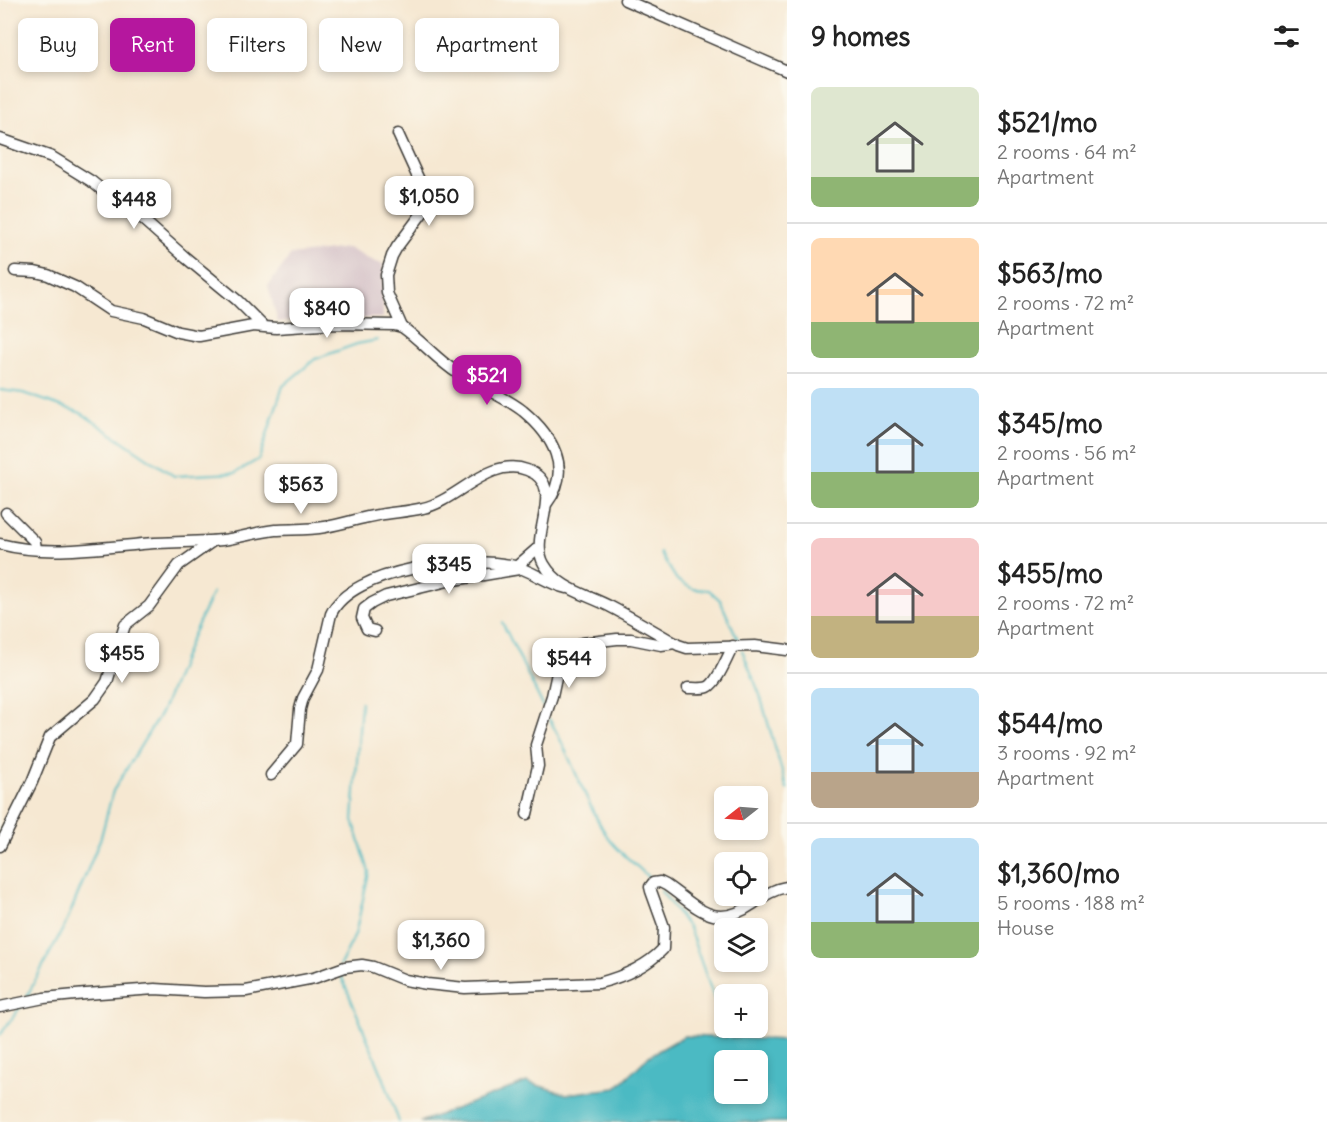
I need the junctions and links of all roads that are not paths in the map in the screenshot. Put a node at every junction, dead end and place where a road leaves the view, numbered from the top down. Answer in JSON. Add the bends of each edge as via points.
{"nodes":[{"id":1,"x":625,"y":0,"type":"edge"},
{"id":2,"x":787,"y":70,"type":"edge"},
{"id":3,"x":398,"y":134,"type":"dead end"},
{"id":4,"x":0,"y":139,"type":"edge"},
{"id":5,"x":15,"y":271,"type":"dead end"},
{"id":6,"x":262,"y":325,"type":"junction"},
{"id":7,"x":402,"y":327,"type":"junction"},
{"id":8,"x":547,"y":503,"type":"junction"},
{"id":9,"x":6,"y":513,"type":"dead end"},
{"id":10,"x":213,"y":540,"type":"junction"},
{"id":11,"x":0,"y":543,"type":"edge"},
{"id":12,"x":538,"y":547,"type":"junction"},
{"id":13,"x":36,"y":549,"type":"junction"},
{"id":14,"x":518,"y":568,"type":"junction"},
{"id":15,"x":568,"y":588,"type":"junction"},
{"id":16,"x":375,"y":631,"type":"dead end"},
{"id":17,"x":675,"y":643,"type":"junction"},
{"id":18,"x":733,"y":646,"type":"junction"},
{"id":19,"x":787,"y":650,"type":"edge"},
{"id":20,"x":688,"y":688,"type":"dead end"},
{"id":21,"x":271,"y":775,"type":"dead end"},
{"id":22,"x":527,"y":814,"type":"dead end"},
{"id":23,"x":0,"y":846,"type":"edge"},
{"id":24,"x":787,"y":887,"type":"edge"},
{"id":25,"x":2,"y":1004,"type":"edge"}],
"edges":[{"from":1,"to":2,"type":"street"},
{"from":3,"to":7,"type":"street","via":[[425,193],[423,212],[397,247],[386,275],[387,293]]},
{"from":4,"to":6,"type":"street","via":[[52,157],[132,210]]},
{"from":5,"to":6,"type":"street","via":[[48,275],[111,311],[144,318],[187,335],[207,336]]},
{"from":6,"to":7,"type":"street"},
{"from":7,"to":8,"type":"street","via":[[458,374],[523,411],[547,436],[555,448],[559,475],[556,491]]},
{"from":8,"to":10,"type":"street","via":[[537,476],[524,469],[503,469],[423,508],[324,528]]},
{"from":8,"to":12,"type":"street"},
{"from":9,"to":13,"type":"street","via":[[35,542]]},
{"from":10,"to":13,"type":"street"},
{"from":10,"to":23,"type":"street","via":[[179,565],[148,606],[125,625],[107,682],[85,709],[50,737]]},
{"from":11,"to":13,"type":"street"},
{"from":12,"to":14,"type":"street"},
{"from":12,"to":15,"type":"street","via":[[544,565]]},
{"from":14,"to":15,"type":"street"},
{"from":14,"to":16,"type":"street","via":[[376,600],[364,609],[362,618],[364,627]]},
{"from":14,"to":21,"type":"street","via":[[462,562],[415,568],[376,580],[339,600],[327,624],[318,670],[303,698],[297,744]]},
{"from":15,"to":17,"type":"street","via":[[604,603]]},
{"from":17,"to":18,"type":"street","via":[[700,649]]},
{"from":17,"to":22,"type":"street","via":[[593,641],[564,654],[536,745],[538,766]]},
{"from":18,"to":19,"type":"street"},
{"from":18,"to":20,"type":"street","via":[[711,685]]},
{"from":24,"to":25,"type":"street","via":[[774,890],[745,910],[715,917],[666,885],[654,882],[650,887],[664,927],[663,949],[634,969],[599,983],[465,988],[405,980],[362,965],[246,991],[155,989]]}]}
